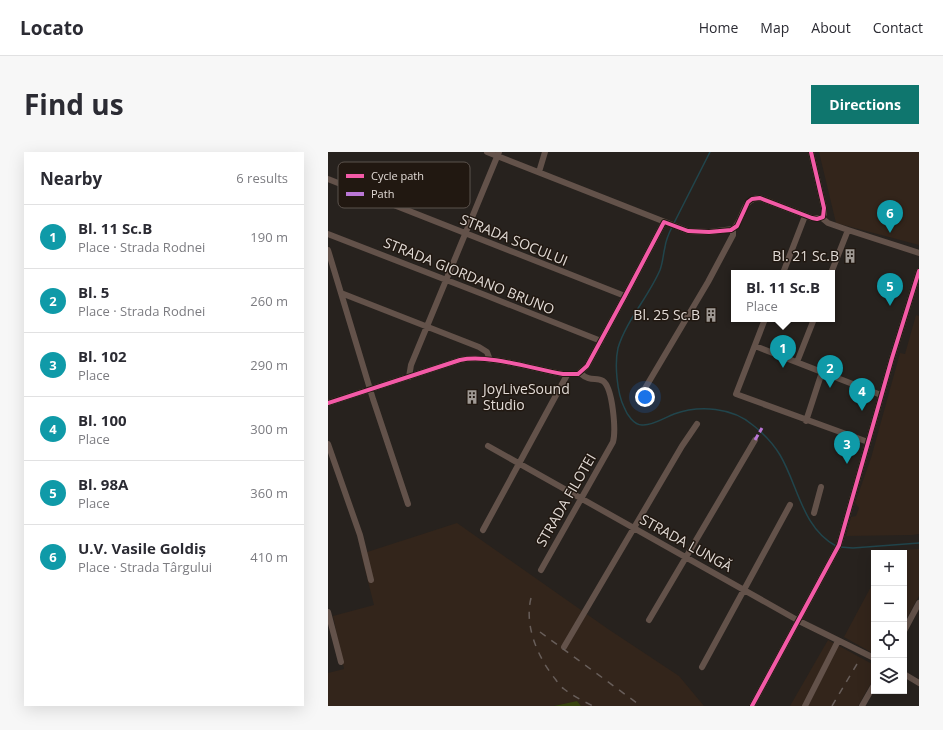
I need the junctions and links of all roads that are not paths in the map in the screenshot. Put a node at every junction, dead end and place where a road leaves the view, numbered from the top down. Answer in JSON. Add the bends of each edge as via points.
{"nodes":[{"id":1,"x":487,"y":152,"type":"edge"},
{"id":2,"x":546,"y":152,"type":"edge"},
{"id":3,"x":811,"y":152,"type":"edge"},
{"id":4,"x":498,"y":154,"type":"edge"},
{"id":5,"x":539,"y":172,"type":"junction"},
{"id":6,"x":328,"y":179,"type":"edge"},
{"id":7,"x":338,"y":183,"type":"edge"},
{"id":8,"x":402,"y":208,"type":"edge"},
{"id":9,"x":805,"y":216,"type":"junction"},
{"id":10,"x":822,"y":218,"type":"junction"},
{"id":11,"x":664,"y":222,"type":"junction"},
{"id":12,"x":733,"y":229,"type":"junction"},
{"id":13,"x":848,"y":230,"type":"junction"},
{"id":14,"x":465,"y":233,"type":"junction"},
{"id":15,"x":328,"y":234,"type":"edge"},
{"id":16,"x":328,"y":250,"type":"edge"},
{"id":17,"x":919,"y":253,"type":"edge"},
{"id":18,"x":784,"y":270,"type":"edge"},
{"id":19,"x":832,"y":270,"type":"edge"},
{"id":20,"x":919,"y":271,"type":"edge"},
{"id":21,"x":446,"y":280,"type":"junction"},
{"id":22,"x":341,"y":293,"type":"junction"},
{"id":23,"x":625,"y":296,"type":"junction"},
{"id":24,"x":764,"y":322,"type":"edge"},
{"id":25,"x":813,"y":322,"type":"edge"},
{"id":26,"x":427,"y":326,"type":"junction"},
{"id":27,"x":601,"y":342,"type":"junction"},
{"id":28,"x":755,"y":346,"type":"junction"},
{"id":29,"x":490,"y":360,"type":"junction"},
{"id":30,"x":797,"y":362,"type":"junction"},
{"id":31,"x":580,"y":372,"type":"junction"},
{"id":32,"x":822,"y":372,"type":"junction"},
{"id":33,"x":570,"y":375,"type":"junction"},
{"id":34,"x":410,"y":377,"type":"junction"},
{"id":35,"x":370,"y":389,"type":"junction"},
{"id":36,"x":644,"y":390,"type":"dead end"},
{"id":37,"x":881,"y":395,"type":"junction"},
{"id":38,"x":328,"y":403,"type":"edge"},
{"id":39,"x":806,"y":420,"type":"junction"},
{"id":40,"x":696,"y":424,"type":"dead end"},
{"id":41,"x":755,"y":440,"type":"dead end"},
{"id":42,"x":868,"y":442,"type":"junction"},
{"id":43,"x":328,"y":444,"type":"edge"},
{"id":44,"x":488,"y":446,"type":"dead end"},
{"id":45,"x":520,"y":463,"type":"junction"},
{"id":46,"x":821,"y":487,"type":"dead end"},
{"id":47,"x":581,"y":498,"type":"junction"},
{"id":48,"x":408,"y":504,"type":"dead end"},
{"id":49,"x":790,"y":505,"type":"dead end"},
{"id":50,"x":814,"y":513,"type":"dead end"},
{"id":51,"x":634,"y":528,"type":"junction"},
{"id":52,"x":483,"y":530,"type":"dead end"},
{"id":53,"x":687,"y":558,"type":"junction"},
{"id":54,"x":541,"y":570,"type":"dead end"},
{"id":55,"x":371,"y":580,"type":"dead end"},
{"id":56,"x":744,"y":589,"type":"junction"},
{"id":57,"x":919,"y":604,"type":"edge"},
{"id":58,"x":328,"y":612,"type":"edge"},
{"id":59,"x":917,"y":612,"type":"edge"},
{"id":60,"x":649,"y":620,"type":"dead end"},
{"id":61,"x":799,"y":620,"type":"junction"},
{"id":62,"x":907,"y":627,"type":"edge"},
{"id":63,"x":838,"y":641,"type":"junction"},
{"id":64,"x":564,"y":647,"type":"dead end"},
{"id":65,"x":871,"y":657,"type":"edge"},
{"id":66,"x":341,"y":662,"type":"dead end"},
{"id":67,"x":702,"y":667,"type":"dead end"},
{"id":68,"x":907,"y":676,"type":"edge"},
{"id":69,"x":919,"y":683,"type":"edge"},
{"id":70,"x":871,"y":690,"type":"edge"},
{"id":71,"x":752,"y":706,"type":"edge"},
{"id":72,"x":805,"y":706,"type":"edge"},
{"id":73,"x":862,"y":706,"type":"edge"}],
"edges":[{"from":1,"to":4,"type":"street"},
{"from":2,"to":5,"type":"street"},
{"from":3,"to":10,"type":"street","via":[[824,208]]},
{"from":4,"to":5,"type":"street"},
{"from":4,"to":14,"type":"street"},
{"from":5,"to":11,"type":"street"},
{"from":6,"to":7,"type":"street","name":"STRADA SOCULUI"},
{"from":8,"to":14,"type":"street","name":"STRADA SOCULUI"},
{"from":9,"to":10,"type":"street"},
{"from":9,"to":12,"type":"street","via":[[755,198],[747,203]]},
{"from":9,"to":18,"type":"street"},
{"from":10,"to":13,"type":"street","via":[[828,223]]},
{"from":11,"to":12,"type":"street","via":[[697,232]]},
{"from":11,"to":23,"type":"street"},
{"from":12,"to":36,"type":"street","via":[[733,236],[708,282]]},
{"from":13,"to":17,"type":"street"},
{"from":13,"to":19,"type":"street"},
{"from":14,"to":21,"type":"street"},
{"from":14,"to":23,"type":"street","name":"STRADA SOCULUI"},
{"from":15,"to":21,"type":"street","name":"STRADA GIORDANO BRUNO"},
{"from":16,"to":22,"type":"street"},
{"from":20,"to":37,"type":"street"},
{"from":21,"to":26,"type":"street"},
{"from":21,"to":27,"type":"street","name":"STRADA GIORDANO BRUNO"},
{"from":22,"to":26,"type":"street"},
{"from":22,"to":35,"type":"street"},
{"from":23,"to":27,"type":"street"},
{"from":24,"to":28,"type":"street"},
{"from":25,"to":30,"type":"street"},
{"from":26,"to":29,"type":"street","via":[[479,347],[487,352]]},
{"from":26,"to":34,"type":"street","via":[[411,365]]},
{"from":27,"to":31,"type":"street","via":[[587,366]]},
{"from":28,"to":30,"type":"street"},
{"from":28,"to":39,"type":"street","via":[[736,394]]},
{"from":29,"to":33,"type":"street"},
{"from":29,"to":34,"type":"street","via":[[466,359]]},
{"from":30,"to":32,"type":"street"},
{"from":31,"to":33,"type":"street"},
{"from":31,"to":47,"type":"street","name":"STRADA FILOTEI","via":[[587,378],[601,380],[606,384],[614,418],[613,442]]},
{"from":32,"to":37,"type":"street"},
{"from":32,"to":39,"type":"street"},
{"from":33,"to":45,"type":"street"},
{"from":34,"to":35,"type":"street"},
{"from":35,"to":38,"type":"street"},
{"from":35,"to":48,"type":"street"},
{"from":37,"to":42,"type":"street"},
{"from":39,"to":42,"type":"street"},
{"from":40,"to":51,"type":"street"},
{"from":41,"to":53,"type":"street"},
{"from":42,"to":61,"type":"street","via":[[839,545]]},
{"from":43,"to":55,"type":"street","via":[[360,535]]},
{"from":44,"to":45,"type":"street","name":"STRADA LUNGĂ"},
{"from":45,"to":47,"type":"street","name":"STRADA LUNGĂ"},
{"from":45,"to":52,"type":"street"},
{"from":46,"to":50,"type":"street"},
{"from":47,"to":51,"type":"street","name":"STRADA LUNGĂ"},
{"from":47,"to":54,"type":"street","name":"STRADA FILOTEI"},
{"from":49,"to":56,"type":"street"},
{"from":51,"to":53,"type":"street","name":"STRADA LUNGĂ"},
{"from":51,"to":64,"type":"street"},
{"from":53,"to":56,"type":"street","name":"STRADA LUNGĂ"},
{"from":53,"to":60,"type":"street"},
{"from":56,"to":61,"type":"street","name":"STRADA LUNGĂ"},
{"from":56,"to":67,"type":"street"},
{"from":57,"to":59,"type":"street"},
{"from":58,"to":66,"type":"street"},
{"from":59,"to":62,"type":"street"},
{"from":61,"to":63,"type":"street","name":"STRADA LUNGĂ"},
{"from":61,"to":71,"type":"street"},
{"from":63,"to":65,"type":"street","name":"STRADA LUNGĂ"},
{"from":63,"to":72,"type":"street"},
{"from":68,"to":69,"type":"street"},
{"from":70,"to":73,"type":"street"}]}
